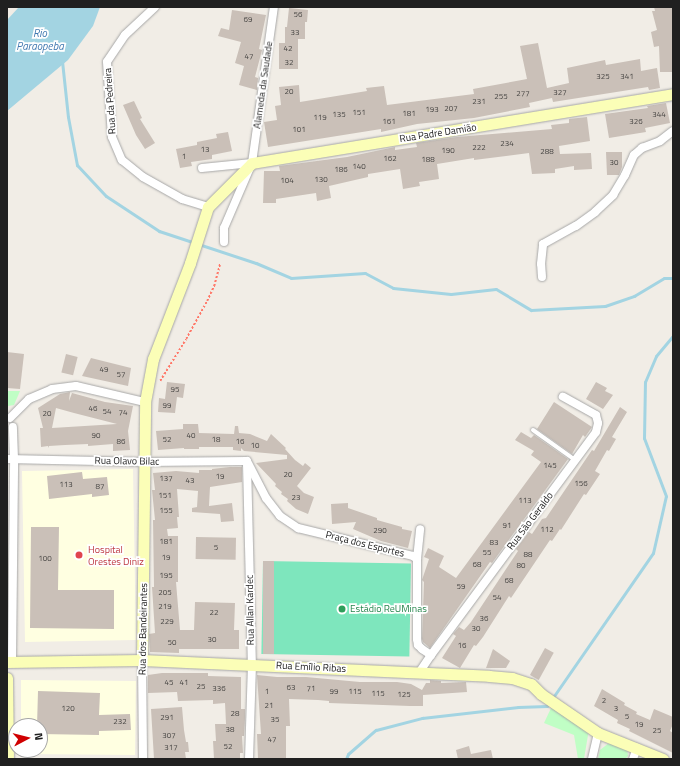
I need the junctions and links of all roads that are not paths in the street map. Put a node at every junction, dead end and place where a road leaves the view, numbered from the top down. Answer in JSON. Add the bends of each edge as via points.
{"nodes":[{"id":1,"x":155,"y":7,"type":"edge"},
{"id":2,"x":274,"y":7,"type":"edge"},
{"id":3,"x":673,"y":94,"type":"edge"},
{"id":4,"x":673,"y":131,"type":"edge"},
{"id":5,"x":252,"y":163,"type":"junction"},
{"id":6,"x":202,"y":168,"type":"dead end"},
{"id":7,"x":208,"y":207,"type":"junction"},
{"id":8,"x":224,"y":242,"type":"dead end"},
{"id":9,"x":542,"y":276,"type":"dead end"},
{"id":10,"x":563,"y":397,"type":"dead end"},
{"id":11,"x":145,"y":402,"type":"junction"},
{"id":12,"x":9,"y":417,"type":"edge"},
{"id":13,"x":10,"y":430,"type":"edge"},
{"id":14,"x":533,"y":430,"type":"dead end"},
{"id":15,"x":11,"y":459,"type":"edge"},
{"id":16,"x":575,"y":460,"type":"junction"},
{"id":17,"x":247,"y":461,"type":"junction"},
{"id":18,"x":145,"y":462,"type":"junction"},
{"id":19,"x":420,"y":529,"type":"dead end"},
{"id":20,"x":10,"y":549,"type":"edge"},
{"id":21,"x":417,"y":559,"type":"junction"},
{"id":22,"x":10,"y":602,"type":"edge"},
{"id":23,"x":431,"y":655,"type":"junction"},
{"id":24,"x":142,"y":660,"type":"junction"},
{"id":25,"x":10,"y":662,"type":"edge"},
{"id":26,"x":252,"y":664,"type":"junction"},
{"id":27,"x":419,"y":673,"type":"junction"},
{"id":28,"x":7,"y":678,"type":"edge"},
{"id":29,"x":598,"y":733,"type":"junction"},
{"id":30,"x":637,"y":748,"type":"junction"},
{"id":31,"x":8,"y":759,"type":"edge"},
{"id":32,"x":142,"y":759,"type":"edge"},
{"id":33,"x":249,"y":759,"type":"edge"},
{"id":34,"x":592,"y":759,"type":"edge"},
{"id":35,"x":633,"y":759,"type":"edge"},
{"id":36,"x":663,"y":759,"type":"edge"}],
"edges":[{"from":1,"to":7,"type":"street","name":"Rua da Pedreira","via":[[125,35],[107,62],[112,137],[122,160],[136,172],[182,199]]},
{"from":2,"to":5,"type":"street","name":"Alameda da Saudade"},
{"from":3,"to":5,"type":"street","name":"Rua Padre Damião"},
{"from":4,"to":9,"type":"street","via":[[634,155],[613,195],[595,212],[543,244]]},
{"from":5,"to":6,"type":"street","name":"Rua Padre Damião"},
{"from":5,"to":7,"type":"street"},
{"from":5,"to":8,"type":"street","via":[[224,228]]},
{"from":7,"to":11,"type":"street","name":"Rua dos Bandeirantes","via":[[190,263],[153,359]]},
{"from":10,"to":16,"type":"street","name":"Rua São Geraldo","via":[[596,415],[598,423],[596,432]]},
{"from":11,"to":12,"type":"street","via":[[76,386],[52,388],[29,399]]},
{"from":11,"to":18,"type":"street","name":"Rua dos Bandeirantes"},
{"from":12,"to":13,"type":"street","via":[[13,423]]},
{"from":13,"to":15,"type":"street"},
{"from":14,"to":16,"type":"lane"},
{"from":15,"to":18,"type":"street","name":"Rua Olavo Bilac"},
{"from":15,"to":20,"type":"street"},
{"from":16,"to":23,"type":"street","name":"Rua São Geraldo"},
{"from":17,"to":18,"type":"street","name":"Rua Olavo Bilac"},
{"from":17,"to":21,"type":"street","name":"Praça dos Esportes","via":[[266,498],[280,516],[298,528]]},
{"from":17,"to":26,"type":"street","name":"Rua Allan Kardec"},
{"from":18,"to":24,"type":"street","name":"Rua dos Bandeirantes"},
{"from":19,"to":21,"type":"street"},
{"from":20,"to":22,"type":"street"},
{"from":21,"to":23,"type":"street","name":"Praça dos Esportes","via":[[417,639],[422,649]]},
{"from":22,"to":25,"type":"street"},
{"from":23,"to":27,"type":"street"},
{"from":24,"to":25,"type":"street","name":"Rua Emílio Ribas"},
{"from":24,"to":26,"type":"street","name":"Rua Emílio Ribas"},
{"from":24,"to":32,"type":"street","name":"Rua dos Bandeirantes"},
{"from":26,"to":27,"type":"street","name":"Rua Emílio Ribas"},
{"from":26,"to":33,"type":"street","name":"Rua Allan Kardec"},
{"from":27,"to":29,"type":"street","name":"Rua Emílio Ribas","via":[[512,678],[531,684],[556,705]]},
{"from":28,"to":31,"type":"street"},
{"from":29,"to":30,"type":"street","name":"Rua Emílio Ribas"},
{"from":29,"to":34,"type":"street"},
{"from":30,"to":35,"type":"street"},
{"from":30,"to":36,"type":"street","name":"Rua Emílio Ribas"}]}
